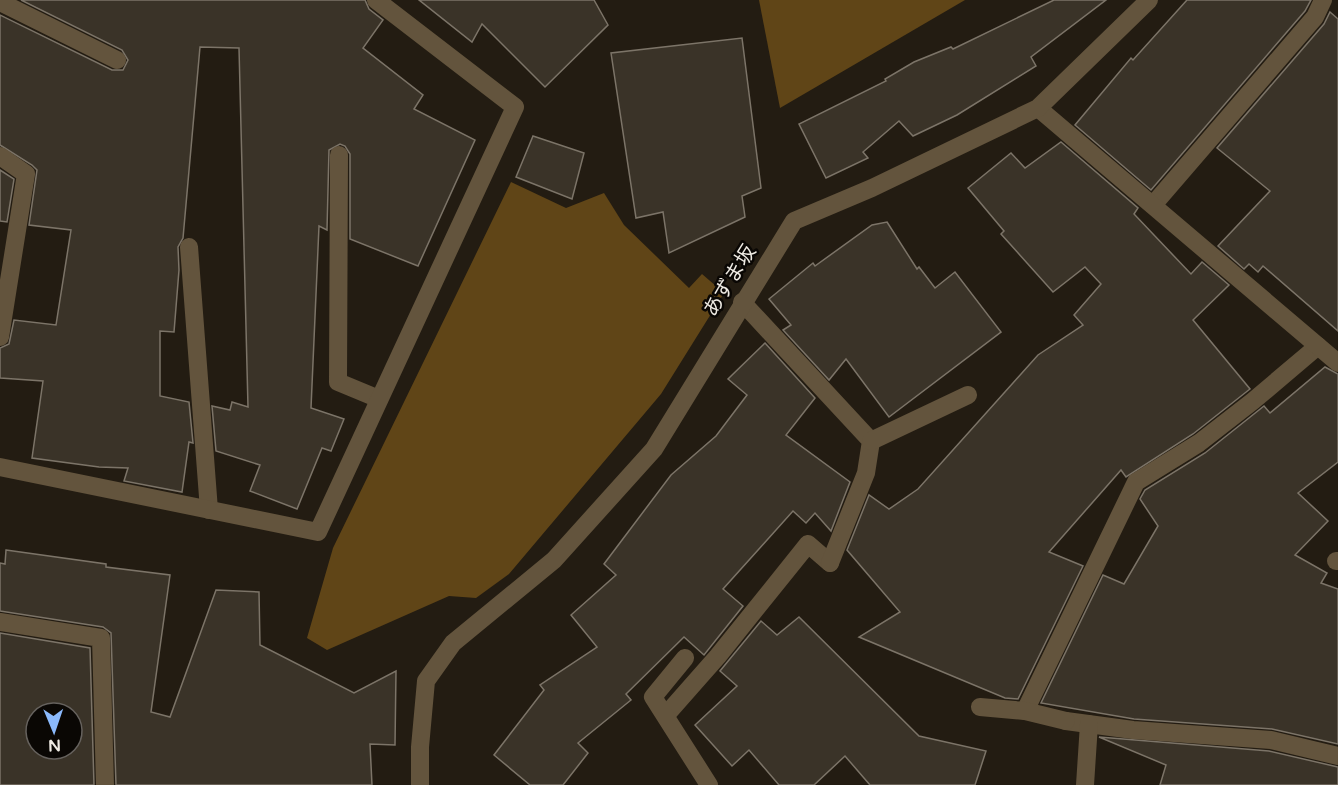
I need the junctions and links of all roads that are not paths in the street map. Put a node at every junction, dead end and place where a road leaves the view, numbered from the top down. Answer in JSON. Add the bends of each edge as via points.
{"nodes":[{"id":1,"x":376,"y":0,"type":"edge"},
{"id":2,"x":1149,"y":0,"type":"edge"},
{"id":3,"x":1323,"y":0,"type":"edge"},
{"id":4,"x":0,"y":2,"type":"edge"},
{"id":5,"x":117,"y":60,"type":"dead end"},
{"id":6,"x":1038,"y":108,"type":"junction"},
{"id":7,"x":339,"y":155,"type":"dead end"},
{"id":8,"x":0,"y":156,"type":"edge"},
{"id":9,"x":1153,"y":205,"type":"junction"},
{"id":10,"x":189,"y":247,"type":"dead end"},
{"id":11,"x":742,"y":302,"type":"junction"},
{"id":12,"x":0,"y":337,"type":"edge"},
{"id":13,"x":1318,"y":346,"type":"junction"},
{"id":14,"x":1338,"y":363,"type":"edge"},
{"id":15,"x":968,"y":395,"type":"dead end"},
{"id":16,"x":379,"y":399,"type":"junction"},
{"id":17,"x":871,"y":441,"type":"junction"},
{"id":18,"x":0,"y":467,"type":"edge"},
{"id":19,"x":209,"y":510,"type":"junction"},
{"id":20,"x":0,"y":622,"type":"edge"},
{"id":21,"x":685,"y":658,"type":"dead end"},
{"id":22,"x":980,"y":707,"type":"dead end"},
{"id":23,"x":1025,"y":711,"type":"junction"},
{"id":24,"x":666,"y":715,"type":"junction"},
{"id":25,"x":1089,"y":724,"type":"junction"},
{"id":26,"x":1338,"y":756,"type":"edge"},
{"id":27,"x":105,"y":785,"type":"edge"},
{"id":28,"x":420,"y":785,"type":"edge"},
{"id":29,"x":709,"y":785,"type":"edge"},
{"id":30,"x":1085,"y":785,"type":"edge"}],
"edges":[{"from":1,"to":16,"type":"street","via":[[515,107]]},
{"from":2,"to":6,"type":"street","name":"あずま坂"},
{"from":3,"to":9,"type":"street","via":[[1315,17]]},
{"from":4,"to":5,"type":"street"},
{"from":6,"to":9,"type":"street"},
{"from":6,"to":11,"type":"street","name":"あずま坂","via":[[794,221]]},
{"from":7,"to":16,"type":"street","via":[[338,381]]},
{"from":8,"to":12,"type":"street","via":[[26,174]]},
{"from":9,"to":13,"type":"street"},
{"from":10,"to":19,"type":"street"},
{"from":11,"to":17,"type":"street"},
{"from":11,"to":28,"type":"street","name":"あずま坂","via":[[654,449],[554,561],[453,643],[426,681]]},
{"from":13,"to":14,"type":"street"},
{"from":13,"to":23,"type":"street","via":[[1199,443],[1136,482]]},
{"from":15,"to":17,"type":"street"},
{"from":16,"to":19,"type":"street","via":[[318,532]]},
{"from":17,"to":24,"type":"street","via":[[866,473],[830,562],[808,544]]},
{"from":18,"to":19,"type":"street"},
{"from":20,"to":27,"type":"street","via":[[100,639]]},
{"from":21,"to":24,"type":"street","via":[[653,698]]},
{"from":22,"to":23,"type":"street"},
{"from":23,"to":25,"type":"street"},
{"from":24,"to":29,"type":"street"},
{"from":25,"to":26,"type":"street","via":[[1271,740]]},
{"from":25,"to":30,"type":"street"}]}
